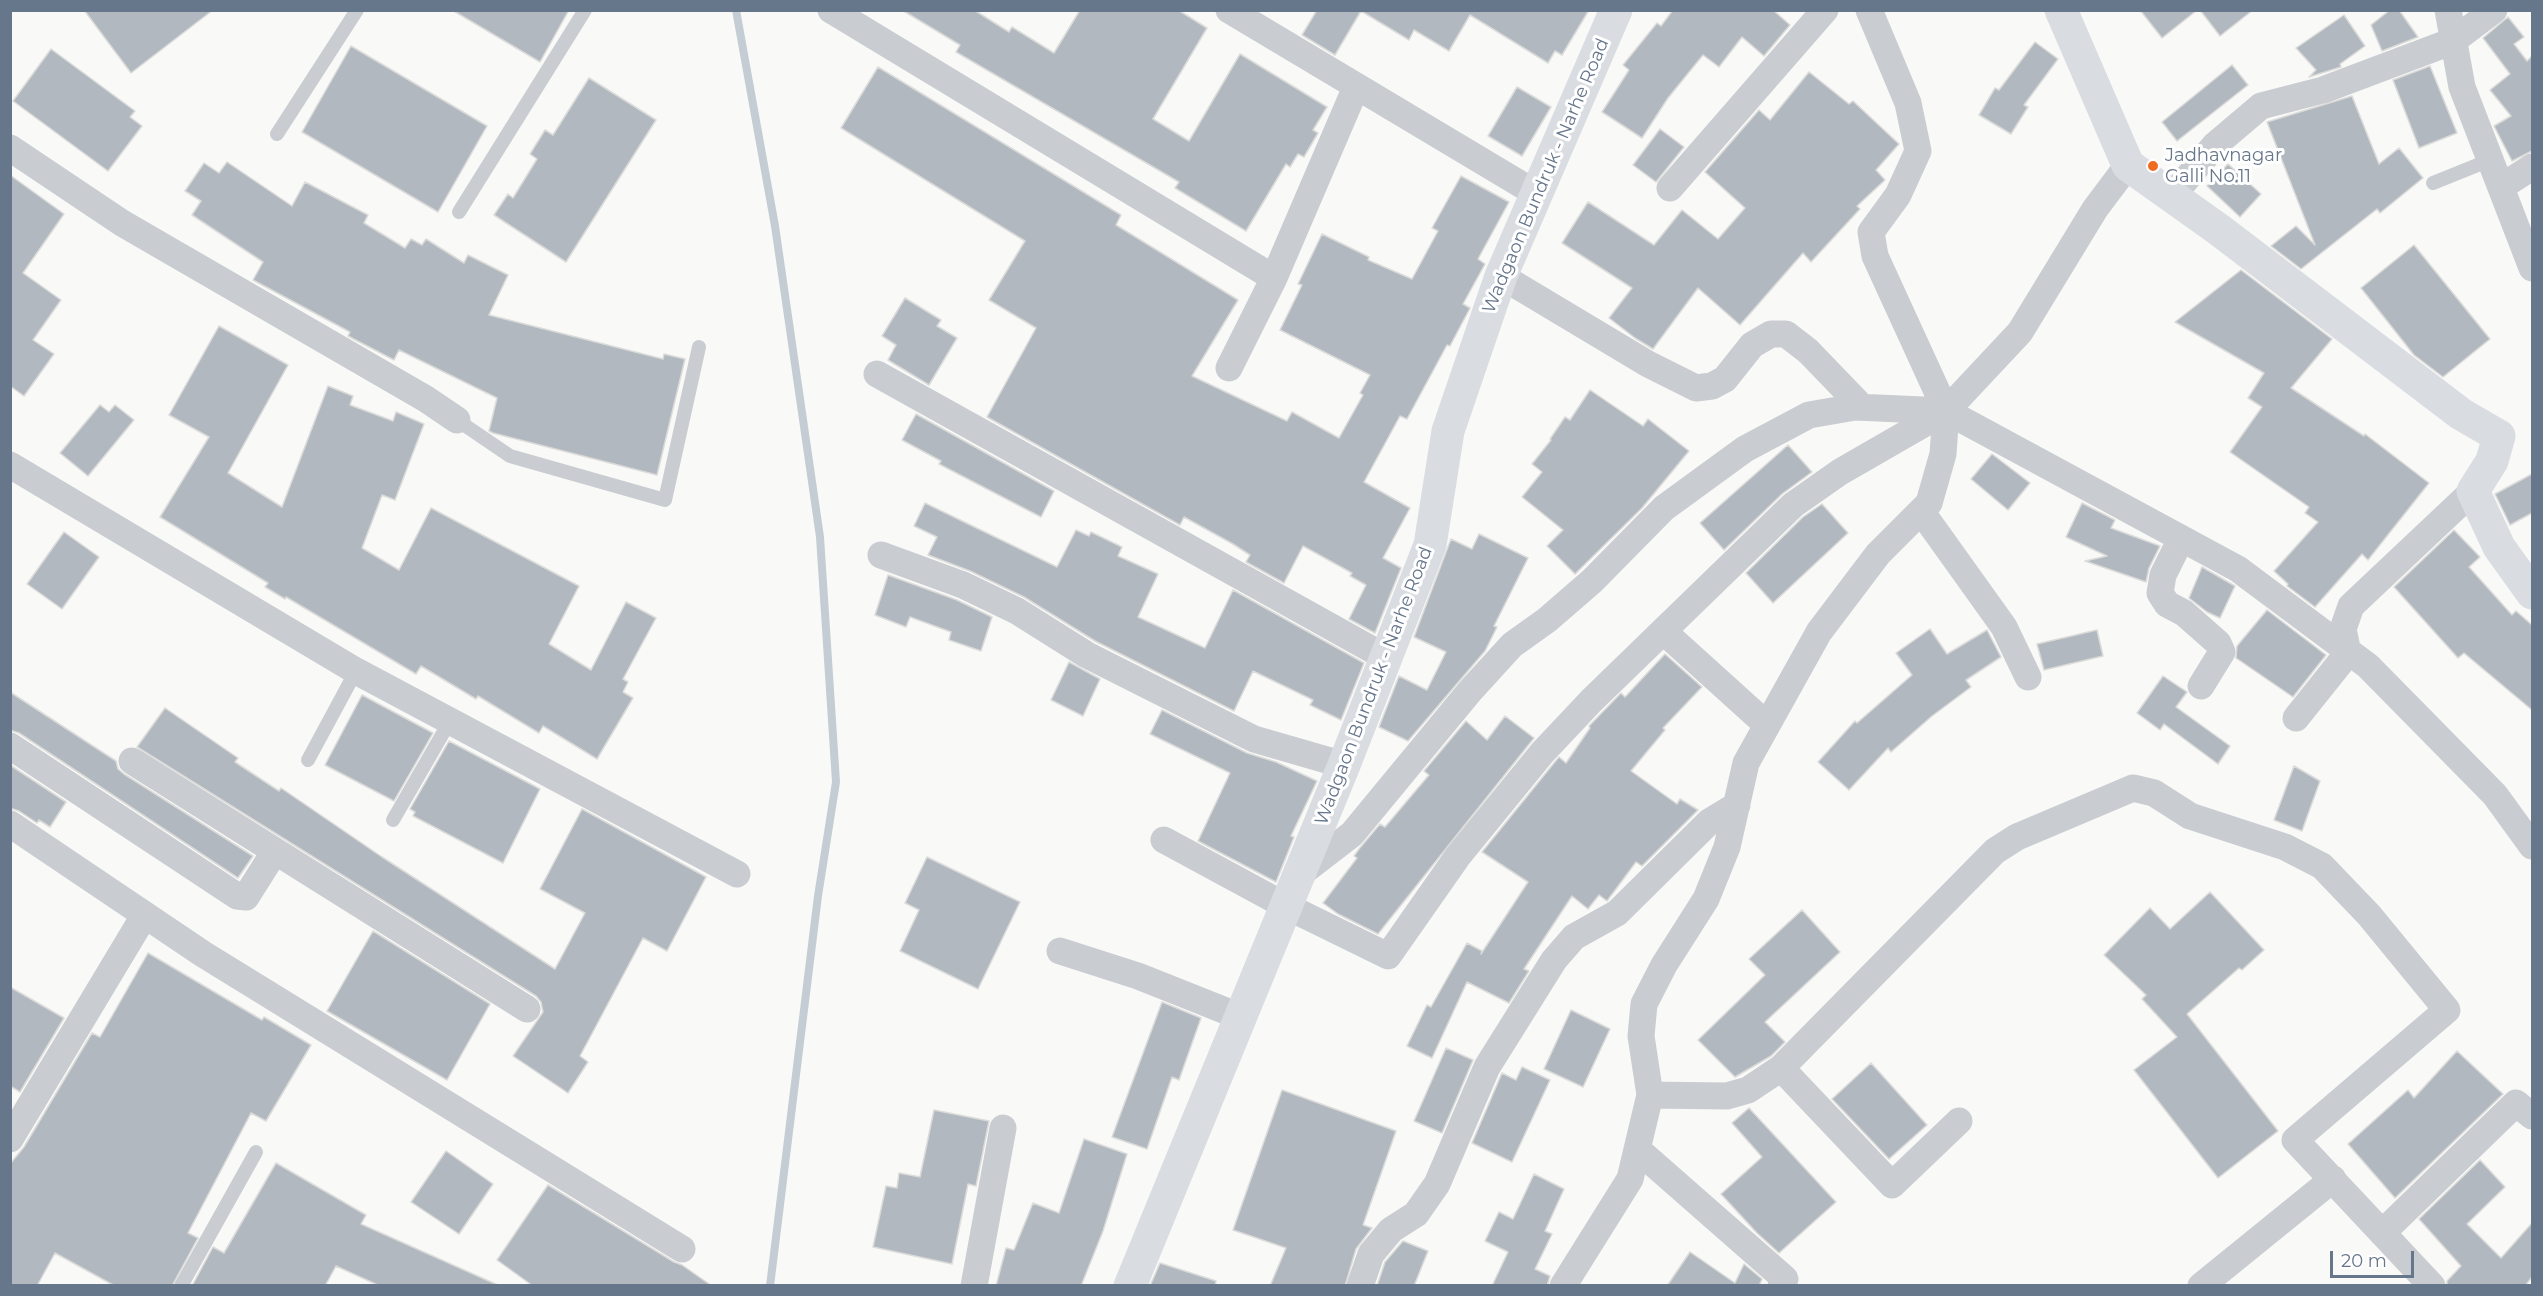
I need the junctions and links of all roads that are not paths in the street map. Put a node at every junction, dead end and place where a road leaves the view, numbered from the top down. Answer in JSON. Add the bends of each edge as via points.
{"nodes":[{"id":1,"x":585,"y":10,"type":"edge"},
{"id":2,"x":831,"y":10,"type":"edge"},
{"id":3,"x":1229,"y":10,"type":"edge"},
{"id":4,"x":1616,"y":10,"type":"edge"},
{"id":5,"x":1825,"y":10,"type":"edge"},
{"id":6,"x":1869,"y":10,"type":"edge"},
{"id":7,"x":2061,"y":10,"type":"edge"},
{"id":8,"x":2448,"y":10,"type":"edge"},
{"id":9,"x":2494,"y":10,"type":"edge"},
{"id":10,"x":350,"y":13,"type":"edge"},
{"id":11,"x":2453,"y":41,"type":"junction"},
{"id":12,"x":1356,"y":87,"type":"junction"},
{"id":13,"x":277,"y":134,"type":"dead end"},
{"id":14,"x":10,"y":148,"type":"edge"},
{"id":15,"x":2490,"y":160,"type":"junction"},
{"id":16,"x":2128,"y":165,"type":"junction"},
{"id":17,"x":2532,"y":167,"type":"edge"},
{"id":18,"x":2433,"y":183,"type":"dead end"},
{"id":19,"x":2501,"y":187,"type":"junction"},
{"id":20,"x":1670,"y":188,"type":"dead end"},
{"id":21,"x":1537,"y":194,"type":"junction"},
{"id":22,"x":2172,"y":196,"type":"junction"},
{"id":23,"x":459,"y":212,"type":"dead end"},
{"id":24,"x":2532,"y":268,"type":"edge"},
{"id":25,"x":1501,"y":276,"type":"junction"},
{"id":26,"x":1274,"y":278,"type":"junction"},
{"id":27,"x":699,"y":347,"type":"dead end"},
{"id":28,"x":1229,"y":368,"type":"dead end"},
{"id":29,"x":877,"y":374,"type":"dead end"},
{"id":30,"x":1862,"y":407,"type":"junction"},
{"id":31,"x":1946,"y":411,"type":"junction"},
{"id":32,"x":457,"y":420,"type":"joint"},
{"id":33,"x":10,"y":465,"type":"edge"},
{"id":34,"x":2473,"y":491,"type":"junction"},
{"id":35,"x":1921,"y":511,"type":"junction"},
{"id":36,"x":2181,"y":539,"type":"junction"},
{"id":37,"x":881,"y":555,"type":"dead end"},
{"id":38,"x":2532,"y":593,"type":"edge"},
{"id":39,"x":1663,"y":631,"type":"junction"},
{"id":40,"x":2348,"y":653,"type":"junction"},
{"id":41,"x":1387,"y":658,"type":"junction"},
{"id":42,"x":356,"y":671,"type":"junction"},
{"id":43,"x":2028,"y":677,"type":"dead end"},
{"id":44,"x":2201,"y":686,"type":"dead end"},
{"id":45,"x":2296,"y":718,"type":"dead end"},
{"id":46,"x":450,"y":721,"type":"junction"},
{"id":47,"x":1767,"y":725,"type":"junction"},
{"id":48,"x":10,"y":746,"type":"edge"},
{"id":49,"x":308,"y":759,"type":"dead end"},
{"id":50,"x":132,"y":761,"type":"dead end"},
{"id":51,"x":1344,"y":765,"type":"junction"},
{"id":52,"x":1737,"y":805,"type":"junction"},
{"id":53,"x":393,"y":820,"type":"dead end"},
{"id":54,"x":10,"y":824,"type":"edge"},
{"id":55,"x":1164,"y":840,"type":"dead end"},
{"id":56,"x":2532,"y":846,"type":"edge"},
{"id":57,"x":275,"y":851,"type":"junction"},
{"id":58,"x":737,"y":874,"type":"dead end"},
{"id":59,"x":1300,"y":874,"type":"junction"},
{"id":60,"x":1286,"y":906,"type":"junction"},
{"id":61,"x":144,"y":916,"type":"junction"},
{"id":62,"x":1060,"y":951,"type":"dead end"},
{"id":63,"x":527,"y":1009,"type":"dead end"},
{"id":64,"x":1241,"y":1017,"type":"junction"},
{"id":65,"x":1781,"y":1068,"type":"junction"},
{"id":66,"x":1650,"y":1095,"type":"junction"},
{"id":67,"x":2532,"y":1116,"type":"edge"},
{"id":68,"x":1959,"y":1121,"type":"dead end"},
{"id":69,"x":1003,"y":1128,"type":"dead end"},
{"id":70,"x":10,"y":1139,"type":"edge"},
{"id":71,"x":1638,"y":1150,"type":"junction"},
{"id":72,"x":256,"y":1152,"type":"dead end"},
{"id":73,"x":2333,"y":1179,"type":"junction"},
{"id":74,"x":2382,"y":1233,"type":"junction"},
{"id":75,"x":682,"y":1249,"type":"dead end"},
{"id":76,"x":2424,"y":1283,"type":"edge"},
{"id":77,"x":181,"y":1286,"type":"edge"},
{"id":78,"x":974,"y":1286,"type":"edge"},
{"id":79,"x":1130,"y":1286,"type":"edge"},
{"id":80,"x":1360,"y":1286,"type":"edge"},
{"id":81,"x":1563,"y":1286,"type":"edge"},
{"id":82,"x":1781,"y":1286,"type":"edge"},
{"id":83,"x":2201,"y":1286,"type":"edge"}],
"edges":[{"from":1,"to":23,"type":"lane"},
{"from":2,"to":26,"type":"street"},
{"from":3,"to":12,"type":"street"},
{"from":4,"to":21,"type":"street","name":"Wadgaon Bundruk - Narhe Road"},
{"from":5,"to":20,"type":"street"},
{"from":6,"to":31,"type":"street","via":[[1908,103],[1918,151],[1898,195],[1871,232],[1875,256]]},
{"from":7,"to":16,"type":"street"},
{"from":8,"to":11,"type":"street"},
{"from":9,"to":11,"type":"street"},
{"from":10,"to":13,"type":"lane"},
{"from":11,"to":15,"type":"street","via":[[2462,87]]},
{"from":11,"to":22,"type":"street","via":[[2322,90],[2261,106],[2215,145]]},
{"from":12,"to":21,"type":"street"},
{"from":12,"to":26,"type":"street"},
{"from":14,"to":32,"type":"street","via":[[122,223]]},
{"from":15,"to":18,"type":"lane"},
{"from":15,"to":19,"type":"street"},
{"from":16,"to":22,"type":"street"},
{"from":16,"to":31,"type":"street","via":[[2095,209],[2020,332]]},
{"from":17,"to":19,"type":"street"},
{"from":19,"to":24,"type":"street"},
{"from":21,"to":25,"type":"street","name":"Wadgaon Bundruk - Narhe Road"},
{"from":22,"to":34,"type":"street","via":[[2461,414],[2499,436],[2492,461]]},
{"from":25,"to":30,"type":"street","via":[[1648,364],[1696,388],[1725,379],[1752,345],[1771,334],[1786,334]]},
{"from":25,"to":41,"type":"street","name":"Wadgaon Bundruk - Narhe Road","via":[[1448,431],[1430,545]]},
{"from":26,"to":28,"type":"street"},
{"from":27,"to":32,"type":"lane","via":[[665,500],[510,456]]},
{"from":29,"to":41,"type":"street"},
{"from":30,"to":31,"type":"street"},
{"from":30,"to":59,"type":"street","via":[[1809,415],[1745,449],[1664,508],[1592,581],[1512,645],[1352,834]]},
{"from":31,"to":35,"type":"street","via":[[1943,454],[1929,503]]},
{"from":31,"to":36,"type":"street"},
{"from":31,"to":39,"type":"street","via":[[1840,472],[1794,505]]},
{"from":33,"to":42,"type":"street"},
{"from":34,"to":38,"type":"street","via":[[2499,547]]},
{"from":34,"to":40,"type":"street","via":[[2351,606],[2343,629]]},
{"from":35,"to":43,"type":"street","via":[[2004,627]]},
{"from":35,"to":47,"type":"street","via":[[1878,554],[1819,632]]},
{"from":36,"to":40,"type":"street","via":[[2238,569]]},
{"from":36,"to":44,"type":"street","via":[[2163,575],[2160,593],[2167,603],[2218,643],[2222,652]]},
{"from":37,"to":51,"type":"street","via":[[963,585],[1017,611],[1087,655],[1254,739]]},
{"from":39,"to":47,"type":"street"},
{"from":39,"to":60,"type":"street","via":[[1542,753],[1458,856],[1388,956]]},
{"from":40,"to":45,"type":"street"},
{"from":40,"to":56,"type":"street","via":[[2368,666],[2495,795]]},
{"from":41,"to":51,"type":"street","name":"Wadgaon Bundruk - Narhe Road"},
{"from":42,"to":46,"type":"street"},
{"from":42,"to":49,"type":"lane"},
{"from":46,"to":53,"type":"lane"},
{"from":46,"to":58,"type":"street"},
{"from":47,"to":52,"type":"street","via":[[1746,763]]},
{"from":48,"to":57,"type":"street","via":[[237,896],[246,897]]},
{"from":50,"to":57,"type":"street"},
{"from":51,"to":59,"type":"street","name":"Wadgaon Bundruk - Narhe Road"},
{"from":52,"to":66,"type":"street","via":[[1727,847],[1706,899],[1644,1004],[1641,1036]]},
{"from":52,"to":80,"type":"street","via":[[1709,822],[1617,913],[1574,937],[1554,960],[1487,1067],[1437,1184],[1416,1214],[1391,1230],[1371,1254]]},
{"from":54,"to":61,"type":"street"},
{"from":55,"to":60,"type":"street"},
{"from":57,"to":63,"type":"street"},
{"from":59,"to":60,"type":"street","name":"Wadgaon Bundruk - Narhe Road"},
{"from":60,"to":64,"type":"street","name":"Wadgaon Bundruk - Narhe Road"},
{"from":61,"to":70,"type":"street"},
{"from":61,"to":75,"type":"street"},
{"from":62,"to":64,"type":"street","via":[[1138,976]]},
{"from":64,"to":79,"type":"street","name":"Wadgaon Bundruk - Narhe Road"},
{"from":65,"to":66,"type":"street","via":[[1748,1090],[1726,1096]]},
{"from":65,"to":68,"type":"street","via":[[1892,1185]]},
{"from":65,"to":73,"type":"street","via":[[1995,851],[2017,837],[2133,789],[2154,793],[2190,816],[2285,846],[2322,866],[2369,915],[2447,1010],[2295,1140]]},
{"from":66,"to":71,"type":"street"},
{"from":67,"to":74,"type":"street","via":[[2516,1103]]},
{"from":69,"to":78,"type":"street"},
{"from":71,"to":81,"type":"street","via":[[1630,1179]]},
{"from":71,"to":82,"type":"street","via":[[1785,1279]]},
{"from":72,"to":77,"type":"lane"},
{"from":73,"to":74,"type":"street"},
{"from":73,"to":83,"type":"street"},
{"from":74,"to":76,"type":"street"}]}
